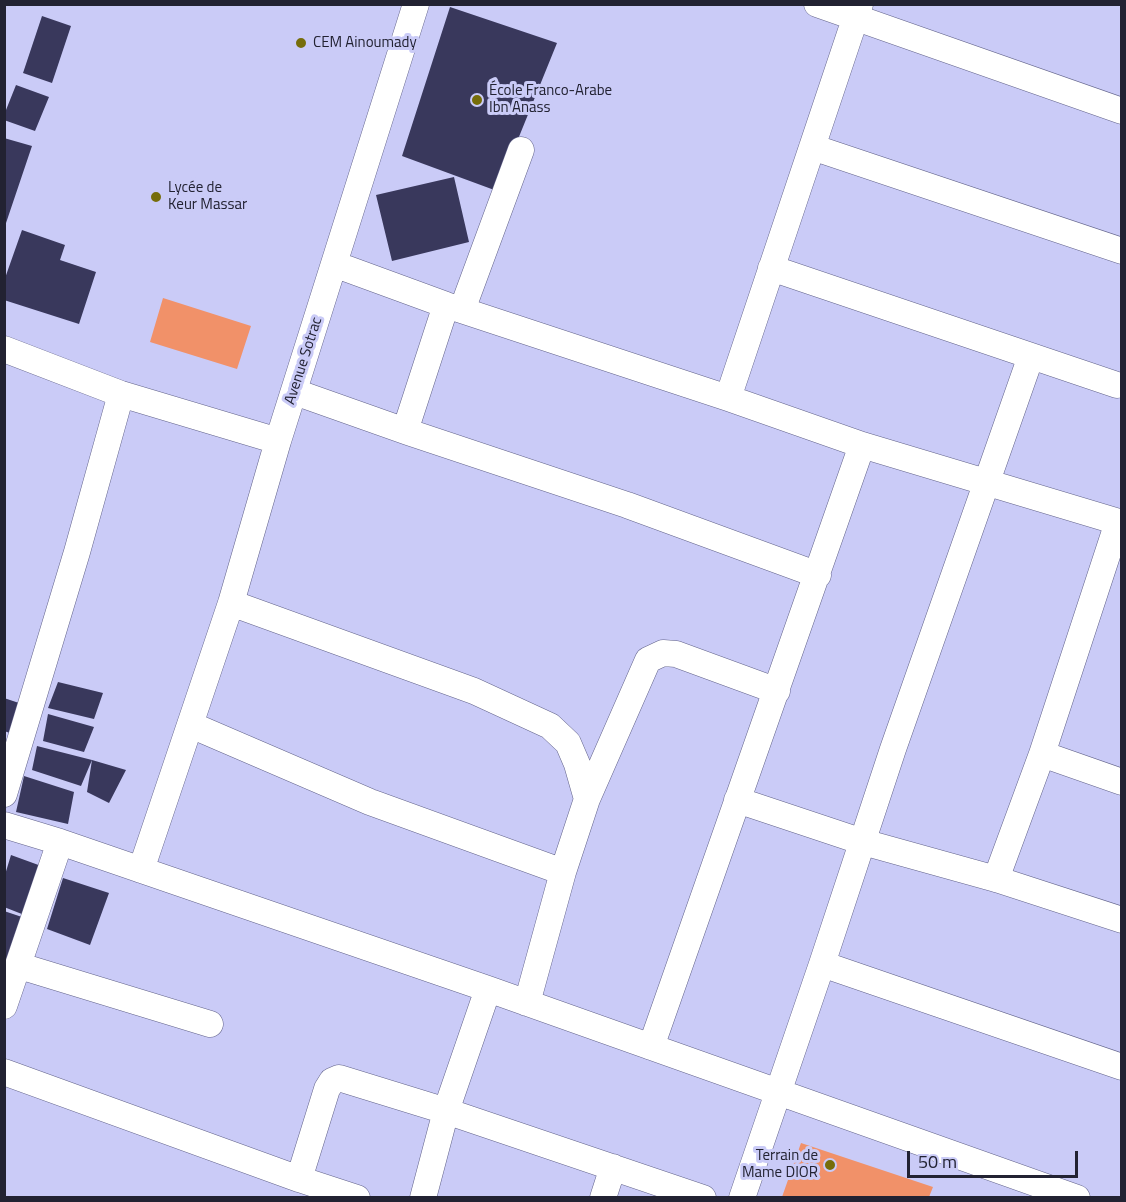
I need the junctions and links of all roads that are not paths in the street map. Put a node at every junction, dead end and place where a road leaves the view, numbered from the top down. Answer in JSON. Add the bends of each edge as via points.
{"nodes":[{"id":1,"x":416,"y":4,"type":"edge"},
{"id":2,"x":817,"y":4,"type":"edge"},
{"id":3,"x":857,"y":11,"type":"edge"},
{"id":4,"x":1122,"y":111,"type":"edge"},
{"id":5,"x":812,"y":147,"type":"junction"},
{"id":6,"x":521,"y":150,"type":"dead end"},
{"id":7,"x":1122,"y":251,"type":"edge"},
{"id":8,"x":334,"y":264,"type":"junction"},
{"id":9,"x":771,"y":268,"type":"junction"},
{"id":10,"x":454,"y":308,"type":"junction"},
{"id":11,"x":5,"y":351,"type":"edge"},
{"id":12,"x":1031,"y":356,"type":"junction"},
{"id":13,"x":1117,"y":385,"type":"dead end"},
{"id":14,"x":295,"y":392,"type":"junction"},
{"id":15,"x":121,"y":394,"type":"junction"},
{"id":16,"x":728,"y":398,"type":"junction"},
{"id":17,"x":405,"y":431,"type":"junction"},
{"id":18,"x":278,"y":441,"type":"junction"},
{"id":19,"x":862,"y":445,"type":"junction"},
{"id":20,"x":987,"y":484,"type":"junction"},
{"id":21,"x":1120,"y":522,"type":"edge"},
{"id":22,"x":818,"y":575,"type":"junction"},
{"id":23,"x":231,"y":603,"type":"junction"},
{"id":24,"x":777,"y":691,"type":"junction"},
{"id":25,"x":191,"y":725,"type":"junction"},
{"id":26,"x":1042,"y":754,"type":"junction"},
{"id":27,"x":1122,"y":782,"type":"edge"},
{"id":28,"x":4,"y":794,"type":"edge"},
{"id":29,"x":587,"y":799,"type":"junction"},
{"id":30,"x":737,"y":800,"type":"junction"},
{"id":31,"x":4,"y":825,"type":"edge"},
{"id":32,"x":60,"y":842,"type":"junction"},
{"id":33,"x":863,"y":842,"type":"junction"},
{"id":34,"x":141,"y":870,"type":"junction"},
{"id":35,"x":563,"y":873,"type":"junction"},
{"id":36,"x":996,"y":879,"type":"junction"},
{"id":37,"x":1122,"y":920,"type":"edge"},
{"id":38,"x":822,"y":964,"type":"junction"},
{"id":39,"x":13,"y":971,"type":"edge"},
{"id":40,"x":488,"y":989,"type":"junction"},
{"id":41,"x":527,"y":1004,"type":"junction"},
{"id":42,"x":4,"y":1006,"type":"edge"},
{"id":43,"x":210,"y":1024,"type":"dead end"},
{"id":44,"x":651,"y":1047,"type":"junction"},
{"id":45,"x":1122,"y":1067,"type":"edge"},
{"id":46,"x":4,"y":1072,"type":"edge"},
{"id":47,"x":778,"y":1092,"type":"junction"},
{"id":48,"x":446,"y":1111,"type":"junction"},
{"id":49,"x":613,"y":1167,"type":"junction"},
{"id":50,"x":299,"y":1179,"type":"junction"},
{"id":51,"x":357,"y":1197,"type":"edge"},
{"id":52,"x":423,"y":1197,"type":"edge"},
{"id":53,"x":603,"y":1197,"type":"edge"},
{"id":54,"x":703,"y":1197,"type":"edge"},
{"id":55,"x":742,"y":1197,"type":"edge"},
{"id":56,"x":1077,"y":1197,"type":"edge"}],
"edges":[{"from":1,"to":8,"type":"street","name":"Avenue Sotrac"},
{"from":2,"to":3,"type":"street"},
{"from":3,"to":4,"type":"street"},
{"from":3,"to":5,"type":"street"},
{"from":5,"to":7,"type":"street"},
{"from":5,"to":9,"type":"street"},
{"from":6,"to":10,"type":"street"},
{"from":8,"to":10,"type":"street"},
{"from":8,"to":14,"type":"street","name":"Avenue Sotrac"},
{"from":9,"to":12,"type":"street"},
{"from":9,"to":16,"type":"street"},
{"from":10,"to":16,"type":"street"},
{"from":10,"to":17,"type":"street"},
{"from":11,"to":15,"type":"street"},
{"from":12,"to":13,"type":"street"},
{"from":12,"to":20,"type":"street"},
{"from":14,"to":17,"type":"street"},
{"from":14,"to":18,"type":"street","name":"Avenue Sotrac"},
{"from":15,"to":18,"type":"street"},
{"from":15,"to":28,"type":"street"},
{"from":16,"to":19,"type":"street"},
{"from":17,"to":22,"type":"street","via":[[627,505]]},
{"from":18,"to":23,"type":"street","name":"Avenue Sotrac"},
{"from":19,"to":20,"type":"street"},
{"from":19,"to":22,"type":"street"},
{"from":20,"to":21,"type":"street"},
{"from":20,"to":33,"type":"street"},
{"from":21,"to":26,"type":"street"},
{"from":22,"to":24,"type":"street"},
{"from":23,"to":25,"type":"street","name":"Avenue Sotrac"},
{"from":23,"to":29,"type":"street","via":[[474,691],[550,726],[568,743]]},
{"from":24,"to":29,"type":"street","via":[[676,654],[655,655],[642,672]]},
{"from":24,"to":30,"type":"street"},
{"from":25,"to":34,"type":"street","name":"Avenue Sotrac"},
{"from":25,"to":35,"type":"street","via":[[370,802]]},
{"from":26,"to":27,"type":"street"},
{"from":26,"to":36,"type":"street"},
{"from":29,"to":35,"type":"street"},
{"from":30,"to":33,"type":"street"},
{"from":30,"to":44,"type":"street"},
{"from":31,"to":32,"type":"street"},
{"from":32,"to":34,"type":"street"},
{"from":32,"to":39,"type":"street"},
{"from":33,"to":36,"type":"street"},
{"from":33,"to":38,"type":"street"},
{"from":34,"to":40,"type":"street"},
{"from":35,"to":41,"type":"street"},
{"from":36,"to":37,"type":"street"},
{"from":38,"to":45,"type":"street"},
{"from":38,"to":47,"type":"street"},
{"from":39,"to":42,"type":"street"},
{"from":39,"to":43,"type":"street"},
{"from":40,"to":41,"type":"street"},
{"from":40,"to":48,"type":"street"},
{"from":41,"to":44,"type":"street"},
{"from":44,"to":47,"type":"street"},
{"from":46,"to":50,"type":"street"},
{"from":47,"to":55,"type":"street"},
{"from":47,"to":56,"type":"street"},
{"from":48,"to":49,"type":"street"},
{"from":48,"to":50,"type":"street","via":[[339,1078],[332,1081]]},
{"from":48,"to":52,"type":"street"},
{"from":49,"to":53,"type":"street"},
{"from":49,"to":54,"type":"street"},
{"from":50,"to":51,"type":"street"}]}
